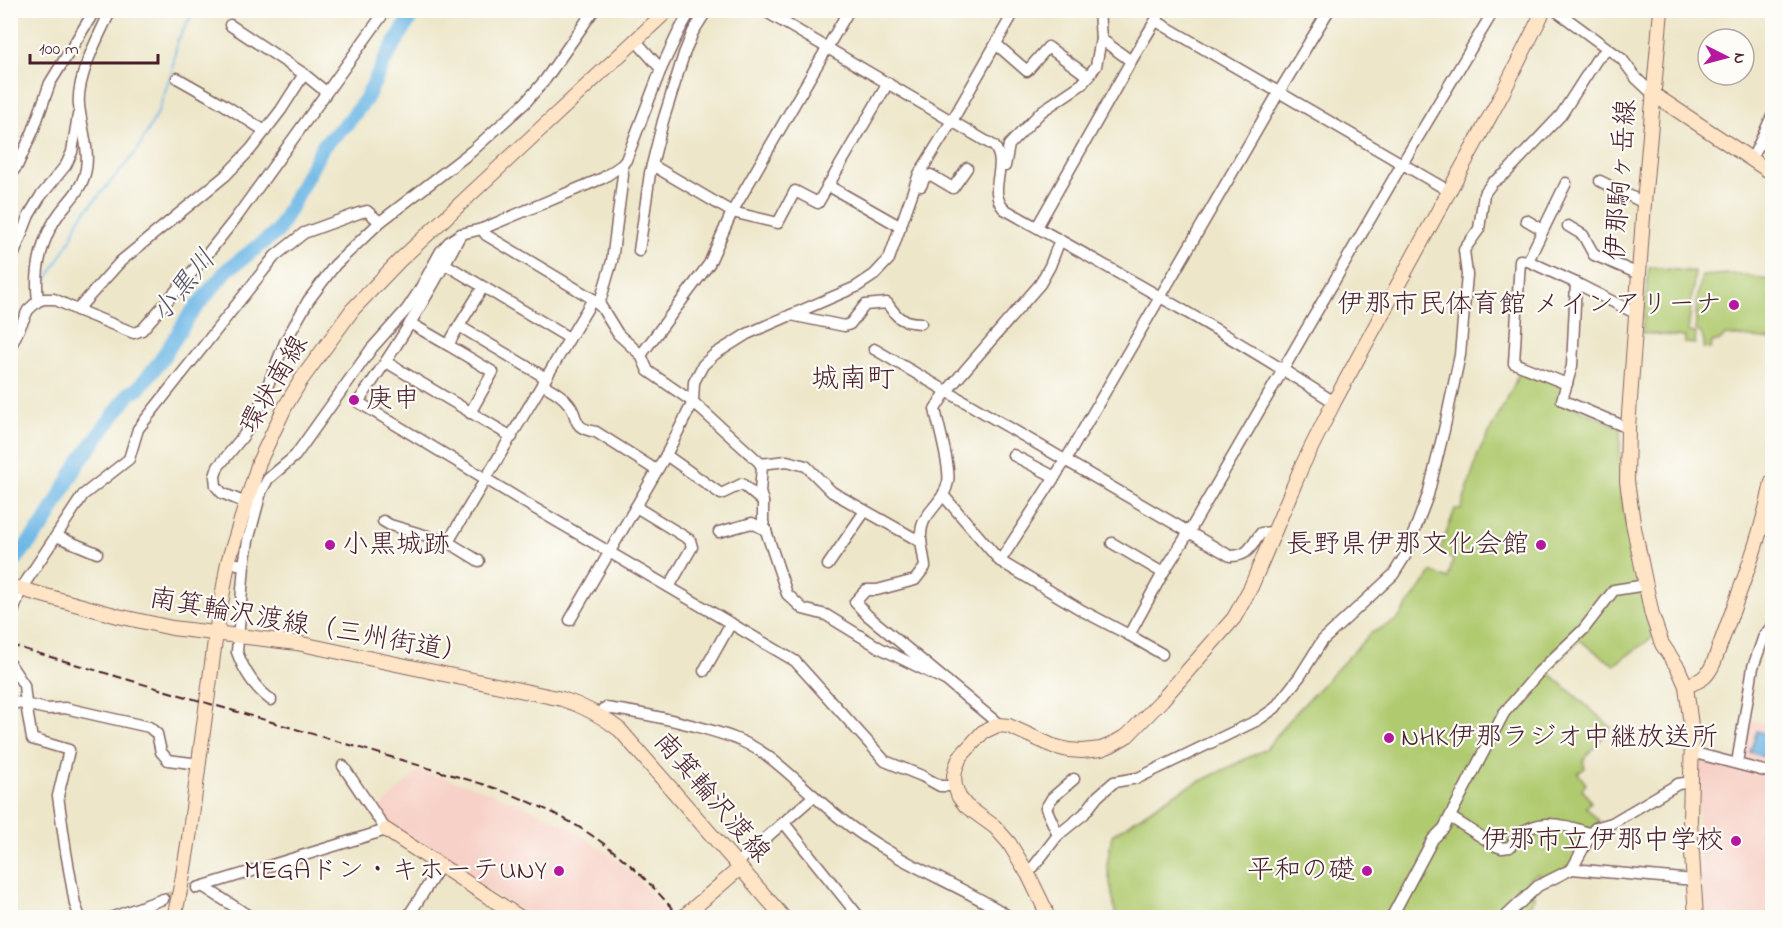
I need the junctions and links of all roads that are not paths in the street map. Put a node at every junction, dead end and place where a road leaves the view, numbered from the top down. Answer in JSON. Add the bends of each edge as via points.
{"nodes":[{"id":1,"x":95,"y":10,"type":"edge"},
{"id":2,"x":111,"y":10,"type":"edge"},
{"id":3,"x":386,"y":10,"type":"edge"},
{"id":4,"x":594,"y":10,"type":"edge"},
{"id":5,"x":668,"y":10,"type":"edge"},
{"id":6,"x":691,"y":10,"type":"edge"},
{"id":7,"x":707,"y":10,"type":"edge"},
{"id":8,"x":763,"y":10,"type":"edge"},
{"id":9,"x":849,"y":10,"type":"edge"},
{"id":10,"x":1015,"y":10,"type":"edge"},
{"id":11,"x":1099,"y":10,"type":"edge"},
{"id":12,"x":1162,"y":10,"type":"edge"},
{"id":13,"x":1329,"y":10,"type":"edge"},
{"id":14,"x":1494,"y":10,"type":"edge"},
{"id":15,"x":1544,"y":10,"type":"edge"},
{"id":16,"x":1554,"y":10,"type":"edge"},
{"id":17,"x":1661,"y":10,"type":"edge"},
{"id":18,"x":1156,"y":21,"type":"junction"},
{"id":19,"x":230,"y":25,"type":"dead end"},
{"id":20,"x":1101,"y":39,"type":"junction"},
{"id":21,"x":636,"y":41,"type":"junction"},
{"id":22,"x":996,"y":44,"type":"junction"},
{"id":23,"x":827,"y":48,"type":"junction"},
{"id":24,"x":1608,"y":49,"type":"junction"},
{"id":25,"x":1131,"y":61,"type":"junction"},
{"id":26,"x":661,"y":69,"type":"junction"},
{"id":27,"x":304,"y":74,"type":"junction"},
{"id":28,"x":1089,"y":77,"type":"junction"},
{"id":29,"x":177,"y":78,"type":"dead end"},
{"id":30,"x":888,"y":83,"type":"junction"},
{"id":31,"x":326,"y":92,"type":"junction"},
{"id":32,"x":1280,"y":92,"type":"junction"},
{"id":33,"x":1653,"y":94,"type":"junction"},
{"id":34,"x":79,"y":106,"type":"junction"},
{"id":35,"x":1773,"y":116,"type":"edge"},
{"id":36,"x":952,"y":122,"type":"junction"},
{"id":37,"x":265,"y":131,"type":"junction"},
{"id":38,"x":1752,"y":159,"type":"junction"},
{"id":39,"x":1402,"y":164,"type":"junction"},
{"id":40,"x":622,"y":165,"type":"junction"},
{"id":41,"x":652,"y":165,"type":"junction"},
{"id":42,"x":967,"y":168,"type":"dead end"},
{"id":43,"x":1773,"y":173,"type":"edge"},
{"id":44,"x":10,"y":175,"type":"edge"},
{"id":45,"x":1600,"y":181,"type":"dead end"},
{"id":46,"x":998,"y":182,"type":"junction"},
{"id":47,"x":1566,"y":183,"type":"dead end"},
{"id":48,"x":827,"y":185,"type":"junction"},
{"id":49,"x":1449,"y":191,"type":"junction"},
{"id":50,"x":1644,"y":203,"type":"junction"},
{"id":51,"x":732,"y":212,"type":"junction"},
{"id":52,"x":906,"y":214,"type":"junction"},
{"id":53,"x":1526,"y":220,"type":"dead end"},
{"id":54,"x":380,"y":222,"type":"junction"},
{"id":55,"x":1568,"y":226,"type":"dead end"},
{"id":56,"x":901,"y":227,"type":"junction"},
{"id":57,"x":1037,"y":227,"type":"junction"},
{"id":58,"x":482,"y":229,"type":"junction"},
{"id":59,"x":1543,"y":230,"type":"junction"},
{"id":60,"x":461,"y":234,"type":"junction"},
{"id":61,"x":1060,"y":240,"type":"junction"},
{"id":62,"x":639,"y":251,"type":"dead end"},
{"id":63,"x":1528,"y":261,"type":"junction"},
{"id":64,"x":10,"y":264,"type":"edge"},
{"id":65,"x":446,"y":264,"type":"junction"},
{"id":66,"x":1639,"y":274,"type":"junction"},
{"id":67,"x":1576,"y":283,"type":"junction"},
{"id":68,"x":483,"y":287,"type":"junction"},
{"id":69,"x":1161,"y":297,"type":"junction"},
{"id":70,"x":38,"y":301,"type":"junction"},
{"id":71,"x":596,"y":302,"type":"junction"},
{"id":72,"x":77,"y":310,"type":"junction"},
{"id":73,"x":1637,"y":314,"type":"junction"},
{"id":74,"x":791,"y":315,"type":"junction"},
{"id":75,"x":410,"y":323,"type":"junction"},
{"id":76,"x":921,"y":323,"type":"dead end"},
{"id":77,"x":459,"y":326,"type":"junction"},
{"id":78,"x":569,"y":338,"type":"junction"},
{"id":79,"x":448,"y":345,"type":"junction"},
{"id":80,"x":10,"y":348,"type":"edge"},
{"id":81,"x":874,"y":349,"type":"dead end"},
{"id":82,"x":504,"y":353,"type":"junction"},
{"id":83,"x":641,"y":356,"type":"junction"},
{"id":84,"x":386,"y":362,"type":"junction"},
{"id":85,"x":1284,"y":370,"type":"junction"},
{"id":86,"x":493,"y":372,"type":"junction"},
{"id":87,"x":544,"y":381,"type":"junction"},
{"id":88,"x":1567,"y":384,"type":"junction"},
{"id":89,"x":946,"y":392,"type":"junction"},
{"id":90,"x":693,"y":402,"type":"junction"},
{"id":91,"x":1334,"y":402,"type":"junction"},
{"id":92,"x":470,"y":413,"type":"junction"},
{"id":93,"x":1628,"y":428,"type":"junction"},
{"id":94,"x":512,"y":437,"type":"junction"},
{"id":95,"x":666,"y":455,"type":"junction"},
{"id":96,"x":1013,"y":455,"type":"dead end"},
{"id":97,"x":1065,"y":461,"type":"junction"},
{"id":98,"x":760,"y":464,"type":"junction"},
{"id":99,"x":656,"y":470,"type":"junction"},
{"id":100,"x":1055,"y":477,"type":"junction"},
{"id":101,"x":486,"y":479,"type":"junction"},
{"id":102,"x":1773,"y":482,"type":"edge"},
{"id":103,"x":943,"y":495,"type":"junction"},
{"id":104,"x":763,"y":502,"type":"junction"},
{"id":105,"x":246,"y":503,"type":"junction"},
{"id":106,"x":636,"y":507,"type":"junction"},
{"id":107,"x":865,"y":511,"type":"junction"},
{"id":108,"x":383,"y":520,"type":"dead end"},
{"id":109,"x":766,"y":530,"type":"junction"},
{"id":110,"x":719,"y":532,"type":"dead end"},
{"id":111,"x":1190,"y":532,"type":"junction"},
{"id":112,"x":1273,"y":532,"type":"junction"},
{"id":113,"x":56,"y":536,"type":"junction"},
{"id":114,"x":448,"y":542,"type":"junction"},
{"id":115,"x":921,"y":542,"type":"junction"},
{"id":116,"x":1112,"y":543,"type":"dead end"},
{"id":117,"x":610,"y":551,"type":"junction"},
{"id":118,"x":97,"y":553,"type":"dead end"},
{"id":119,"x":479,"y":561,"type":"dead end"},
{"id":120,"x":1000,"y":561,"type":"junction"},
{"id":121,"x":228,"y":562,"type":"junction"},
{"id":122,"x":243,"y":565,"type":"junction"},
{"id":123,"x":828,"y":565,"type":"dead end"},
{"id":124,"x":1163,"y":573,"type":"junction"},
{"id":125,"x":1646,"y":585,"type":"junction"},
{"id":126,"x":669,"y":587,"type":"junction"},
{"id":127,"x":16,"y":588,"type":"edge"},
{"id":128,"x":570,"y":620,"type":"dead end"},
{"id":129,"x":10,"y":621,"type":"edge"},
{"id":130,"x":731,"y":623,"type":"junction"},
{"id":131,"x":1773,"y":626,"type":"edge"},
{"id":132,"x":216,"y":633,"type":"junction"},
{"id":133,"x":1129,"y":635,"type":"junction"},
{"id":134,"x":237,"y":636,"type":"junction"},
{"id":135,"x":1162,"y":654,"type":"dead end"},
{"id":136,"x":10,"y":664,"type":"edge"},
{"id":137,"x":704,"y":671,"type":"dead end"},
{"id":138,"x":947,"y":681,"type":"junction"},
{"id":139,"x":1686,"y":686,"type":"junction"},
{"id":140,"x":272,"y":700,"type":"dead end"},
{"id":141,"x":10,"y":701,"type":"edge"},
{"id":142,"x":26,"y":704,"type":"junction"},
{"id":143,"x":599,"y":714,"type":"junction"},
{"id":144,"x":998,"y":725,"type":"junction"},
{"id":145,"x":1691,"y":752,"type":"junction"},
{"id":146,"x":1737,"y":763,"type":"junction"},
{"id":147,"x":199,"y":764,"type":"junction"},
{"id":148,"x":343,"y":766,"type":"dead end"},
{"id":149,"x":1773,"y":773,"type":"edge"},
{"id":150,"x":1074,"y":779,"type":"dead end"},
{"id":151,"x":1691,"y":782,"type":"junction"},
{"id":152,"x":955,"y":786,"type":"junction"},
{"id":153,"x":814,"y":796,"type":"junction"},
{"id":154,"x":1450,"y":817,"type":"junction"},
{"id":155,"x":784,"y":823,"type":"junction"},
{"id":156,"x":386,"y":830,"type":"junction"},
{"id":157,"x":1591,"y":834,"type":"junction"},
{"id":158,"x":1058,"y":835,"type":"junction"},
{"id":159,"x":441,"y":865,"type":"junction"},
{"id":160,"x":738,"y":866,"type":"junction"},
{"id":161,"x":1572,"y":869,"type":"junction"},
{"id":162,"x":1028,"y":874,"type":"junction"},
{"id":163,"x":1694,"y":880,"type":"junction"},
{"id":164,"x":163,"y":899,"type":"tunnel mouth"},
{"id":165,"x":80,"y":918,"type":"edge"},
{"id":166,"x":110,"y":918,"type":"edge"},
{"id":167,"x":174,"y":918,"type":"edge"},
{"id":168,"x":252,"y":918,"type":"edge"},
{"id":169,"x":407,"y":918,"type":"edge"},
{"id":170,"x":522,"y":918,"type":"edge"},
{"id":171,"x":682,"y":918,"type":"edge"},
{"id":172,"x":784,"y":918,"type":"edge"},
{"id":173,"x":860,"y":918,"type":"edge"},
{"id":174,"x":1011,"y":918,"type":"edge"},
{"id":175,"x":1047,"y":918,"type":"edge"},
{"id":176,"x":1391,"y":918,"type":"edge"},
{"id":177,"x":1504,"y":918,"type":"edge"},
{"id":178,"x":1696,"y":918,"type":"edge"}],
"edges":[{"from":1,"to":44,"type":"street","via":[[50,83],[33,131]]},
{"from":2,"to":34,"type":"street","via":[[80,86]]},
{"from":3,"to":31,"type":"street"},
{"from":4,"to":54,"type":"street","via":[[525,103],[472,151]]},
{"from":5,"to":21,"type":"street","name":"環状南線"},
{"from":6,"to":26,"type":"street"},
{"from":7,"to":41,"type":"street","via":[[684,54]]},
{"from":8,"to":23,"type":"street"},
{"from":9,"to":23,"type":"street"},
{"from":10,"to":22,"type":"street"},
{"from":11,"to":20,"type":"street"},
{"from":12,"to":18,"type":"street"},
{"from":13,"to":32,"type":"street"},
{"from":14,"to":39,"type":"street"},
{"from":15,"to":49,"type":"street"},
{"from":16,"to":24,"type":"street"},
{"from":17,"to":33,"type":"street","name":"伊那駒ヶ岳線"},
{"from":18,"to":25,"type":"street"},
{"from":18,"to":32,"type":"street"},
{"from":19,"to":27,"type":"street"},
{"from":20,"to":25,"type":"street"},
{"from":20,"to":28,"type":"street","via":[[1096,66]]},
{"from":21,"to":26,"type":"street"},
{"from":21,"to":105,"type":"street","name":"環状南線","via":[[399,261],[353,309],[285,407],[259,462]]},
{"from":22,"to":28,"type":"street","via":[[1027,71],[1048,47]]},
{"from":22,"to":36,"type":"street"},
{"from":23,"to":30,"type":"street"},
{"from":23,"to":51,"type":"street"},
{"from":24,"to":33,"type":"street"},
{"from":24,"to":158,"type":"street","via":[[1597,59],[1561,115],[1484,194],[1479,229],[1464,250],[1467,275],[1460,355],[1442,441],[1428,495],[1405,556],[1393,575],[1322,641],[1266,715],[1138,778],[1114,782]]},
{"from":25,"to":57,"type":"street"},
{"from":26,"to":40,"type":"street"},
{"from":27,"to":31,"type":"street"},
{"from":27,"to":37,"type":"street"},
{"from":28,"to":46,"type":"street","via":[[1042,111],[1010,146],[1004,176]]},
{"from":29,"to":37,"type":"street"},
{"from":30,"to":36,"type":"street"},
{"from":30,"to":48,"type":"street"},
{"from":31,"to":72,"type":"street","via":[[205,258],[142,330],[134,333]]},
{"from":32,"to":39,"type":"street"},
{"from":32,"to":69,"type":"street"},
{"from":33,"to":38,"type":"street"},
{"from":33,"to":50,"type":"street","name":"伊那駒ヶ岳線"},
{"from":34,"to":64,"type":"street","via":[[72,152],[29,215]]},
{"from":34,"to":70,"type":"street","via":[[87,159],[84,177],[47,232],[36,288]]},
{"from":35,"to":38,"type":"street"},
{"from":36,"to":46,"type":"street","via":[[998,150]]},
{"from":36,"to":52,"type":"street","via":[[919,174]]},
{"from":37,"to":72,"type":"street","via":[[225,176],[121,261]]},
{"from":38,"to":43,"type":"street"},
{"from":39,"to":49,"type":"street"},
{"from":39,"to":85,"type":"street"},
{"from":40,"to":58,"type":"street","via":[[603,178]]},
{"from":40,"to":71,"type":"street","via":[[612,261]]},
{"from":41,"to":51,"type":"street"},
{"from":41,"to":62,"type":"street"},
{"from":42,"to":52,"type":"street","via":[[953,188],[931,175],[925,177],[910,213]]},
{"from":45,"to":50,"type":"street"},
{"from":46,"to":57,"type":"street","via":[[999,203]]},
{"from":47,"to":59,"type":"street"},
{"from":48,"to":51,"type":"street","via":[[818,203],[795,190],[777,223]]},
{"from":48,"to":56,"type":"street"},
{"from":49,"to":91,"type":"street"},
{"from":50,"to":66,"type":"street","name":"伊那駒ヶ岳線"},
{"from":51,"to":83,"type":"street","via":[[709,264]]},
{"from":52,"to":56,"type":"street"},
{"from":53,"to":59,"type":"street"},
{"from":54,"to":105,"type":"street","via":[[335,265],[308,301],[285,342],[258,410],[218,467],[216,486],[222,494]]},
{"from":54,"to":113,"type":"street","via":[[367,211],[359,213],[304,232],[275,256],[138,429],[129,459],[83,495]]},
{"from":55,"to":66,"type":"street","via":[[1583,235],[1594,255]]},
{"from":56,"to":74,"type":"street","via":[[889,259],[874,275]]},
{"from":57,"to":61,"type":"street"},
{"from":58,"to":60,"type":"street"},
{"from":58,"to":71,"type":"street"},
{"from":59,"to":63,"type":"street"},
{"from":60,"to":65,"type":"street"},
{"from":60,"to":122,"type":"street","via":[[441,251],[407,309],[372,348],[295,456],[268,479],[261,492]]},
{"from":61,"to":69,"type":"street"},
{"from":61,"to":89,"type":"street","via":[[1040,284]]},
{"from":63,"to":67,"type":"street"},
{"from":63,"to":88,"type":"street","via":[[1520,260],[1514,363]]},
{"from":65,"to":68,"type":"street"},
{"from":65,"to":75,"type":"street"},
{"from":66,"to":73,"type":"street","name":"伊那駒ヶ岳線"},
{"from":67,"to":73,"type":"street"},
{"from":67,"to":88,"type":"street","via":[[1572,366]]},
{"from":68,"to":77,"type":"street"},
{"from":68,"to":78,"type":"street"},
{"from":69,"to":85,"type":"street"},
{"from":69,"to":97,"type":"street"},
{"from":70,"to":72,"type":"street","via":[[54,298]]},
{"from":70,"to":80,"type":"street","via":[[28,310]]},
{"from":71,"to":78,"type":"street"},
{"from":71,"to":83,"type":"street","via":[[618,334]]},
{"from":73,"to":93,"type":"street","name":"伊那駒ヶ岳線"},
{"from":74,"to":76,"type":"street","via":[[844,326],[865,305],[887,303],[901,320]]},
{"from":74,"to":90,"type":"street","via":[[747,334],[715,354],[694,382]]},
{"from":75,"to":79,"type":"street"},
{"from":75,"to":84,"type":"street"},
{"from":77,"to":79,"type":"street"},
{"from":77,"to":82,"type":"street"},
{"from":78,"to":87,"type":"street"},
{"from":79,"to":86,"type":"street"},
{"from":81,"to":89,"type":"street"},
{"from":82,"to":86,"type":"street"},
{"from":82,"to":87,"type":"street"},
{"from":83,"to":90,"type":"street","via":[[648,371]]},
{"from":84,"to":92,"type":"street"},
{"from":84,"to":101,"type":"street","via":[[358,402]]},
{"from":85,"to":91,"type":"street"},
{"from":85,"to":111,"type":"street"},
{"from":86,"to":92,"type":"street"},
{"from":87,"to":94,"type":"street"},
{"from":87,"to":99,"type":"street","via":[[566,400],[578,425]]},
{"from":88,"to":93,"type":"street","via":[[1562,400]]},
{"from":89,"to":97,"type":"street"},
{"from":89,"to":103,"type":"street","via":[[935,409],[948,481]]},
{"from":90,"to":95,"type":"street"},
{"from":90,"to":98,"type":"street"},
{"from":91,"to":112,"type":"street"},
{"from":92,"to":94,"type":"street"},
{"from":93,"to":125,"type":"street","name":"伊那駒ヶ岳線","via":[[1627,481]]},
{"from":94,"to":101,"type":"street"},
{"from":95,"to":99,"type":"street"},
{"from":95,"to":104,"type":"street","via":[[721,494],[742,484]]},
{"from":96,"to":100,"type":"street"},
{"from":97,"to":100,"type":"street"},
{"from":97,"to":111,"type":"street"},
{"from":98,"to":104,"type":"street"},
{"from":98,"to":107,"type":"street","via":[[787,460],[806,466],[832,492]]},
{"from":99,"to":106,"type":"street"},
{"from":100,"to":120,"type":"street"},
{"from":101,"to":114,"type":"street"},
{"from":101,"to":117,"type":"street"},
{"from":102,"to":139,"type":"street","via":[[1759,537],[1710,672]]},
{"from":103,"to":115,"type":"street","via":[[923,523]]},
{"from":103,"to":120,"type":"street"},
{"from":104,"to":109,"type":"street"},
{"from":105,"to":121,"type":"street","name":"環状南線"},
{"from":106,"to":117,"type":"street"},
{"from":106,"to":126,"type":"street","via":[[690,540],[692,547]]},
{"from":107,"to":115,"type":"street"},
{"from":107,"to":123,"type":"street"},
{"from":108,"to":114,"type":"street"},
{"from":109,"to":110,"type":"street","via":[[752,523]]},
{"from":109,"to":138,"type":"street","via":[[787,594],[803,609],[826,615],[880,648]]},
{"from":111,"to":112,"type":"street","via":[[1230,556],[1246,553],[1261,533]]},
{"from":111,"to":124,"type":"street"},
{"from":112,"to":144,"type":"street","via":[[1234,618],[1128,735],[1111,745],[1082,751],[1053,746]]},
{"from":113,"to":118,"type":"street"},
{"from":113,"to":127,"type":"street"},
{"from":114,"to":119,"type":"street"},
{"from":115,"to":138,"type":"street","via":[[925,567],[915,580],[866,590],[855,602]]},
{"from":116,"to":124,"type":"street"},
{"from":117,"to":126,"type":"street"},
{"from":117,"to":128,"type":"street"},
{"from":120,"to":133,"type":"street"},
{"from":121,"to":122,"type":"street"},
{"from":121,"to":132,"type":"street","name":"環状南線"},
{"from":122,"to":134,"type":"street"},
{"from":124,"to":133,"type":"street"},
{"from":125,"to":139,"type":"street","name":"伊那駒ヶ岳線","via":[[1662,644]]},
{"from":125,"to":154,"type":"street","via":[[1614,590],[1583,630],[1504,712]]},
{"from":126,"to":130,"type":"street"},
{"from":127,"to":129,"type":"street"},
{"from":127,"to":132,"type":"street","name":"南箕輪沢渡線（三州街道）","via":[[118,616]]},
{"from":130,"to":137,"type":"street"},
{"from":130,"to":152,"type":"street","via":[[795,661],[885,761],[940,786]]},
{"from":131,"to":146,"type":"street","via":[[1764,636],[1753,667]]},
{"from":132,"to":134,"type":"street","name":"南箕輪沢渡線（三州街道）"},
{"from":132,"to":147,"type":"street","name":"環状南線"},
{"from":133,"to":135,"type":"street"},
{"from":134,"to":140,"type":"street","via":[[242,665],[260,692]]},
{"from":134,"to":143,"type":"street","name":"南箕輪沢渡線（三州街道）","via":[[297,643],[562,699]]},
{"from":136,"to":142,"type":"street","via":[[24,685]]},
{"from":138,"to":144,"type":"street"},
{"from":139,"to":145,"type":"street","name":"伊那駒ヶ岳線"},
{"from":141,"to":142,"type":"street"},
{"from":142,"to":147,"type":"street","via":[[65,708],[149,727],[157,734],[161,752],[168,760]]},
{"from":142,"to":165,"type":"street","via":[[33,739],[69,750],[58,796]]},
{"from":143,"to":153,"type":"street","via":[[606,708],[635,712],[728,735],[764,753]]},
{"from":143,"to":160,"type":"street","name":"南箕輪沢渡線","via":[[620,730]]},
{"from":144,"to":152,"type":"street","via":[[984,732],[960,757]]},
{"from":145,"to":146,"type":"street"},
{"from":145,"to":151,"type":"street","name":"伊那駒ヶ岳線"},
{"from":146,"to":149,"type":"street"},
{"from":147,"to":167,"type":"street","name":"環状南線"},
{"from":148,"to":156,"type":"street"},
{"from":150,"to":158,"type":"street","via":[[1046,808]]},
{"from":151,"to":157,"type":"street","via":[[1678,784],[1612,823],[1595,828]]},
{"from":151,"to":163,"type":"street","name":"伊那駒ヶ岳線"},
{"from":152,"to":162,"type":"street","via":[[966,806],[1009,843]]},
{"from":153,"to":155,"type":"street"},
{"from":153,"to":174,"type":"street","via":[[882,848]]},
{"from":154,"to":157,"type":"street","via":[[1502,848],[1510,847],[1516,837],[1530,828],[1546,823]]},
{"from":154,"to":176,"type":"street","via":[[1433,838]]},
{"from":155,"to":160,"type":"street"},
{"from":155,"to":173,"type":"street"},
{"from":156,"to":159,"type":"street"},
{"from":156,"to":168,"type":"street","via":[[200,887]]},
{"from":157,"to":161,"type":"street"},
{"from":158,"to":162,"type":"street"},
{"from":159,"to":169,"type":"street"},
{"from":159,"to":170,"type":"street"},
{"from":160,"to":171,"type":"street"},
{"from":160,"to":172,"type":"street","name":"南箕輪沢渡線"},
{"from":161,"to":163,"type":"street"},
{"from":161,"to":177,"type":"street","via":[[1538,886]]},
{"from":162,"to":175,"type":"street"},
{"from":163,"to":178,"type":"street","name":"伊那駒ヶ岳線"},
{"from":164,"to":166,"type":"street"}]}
